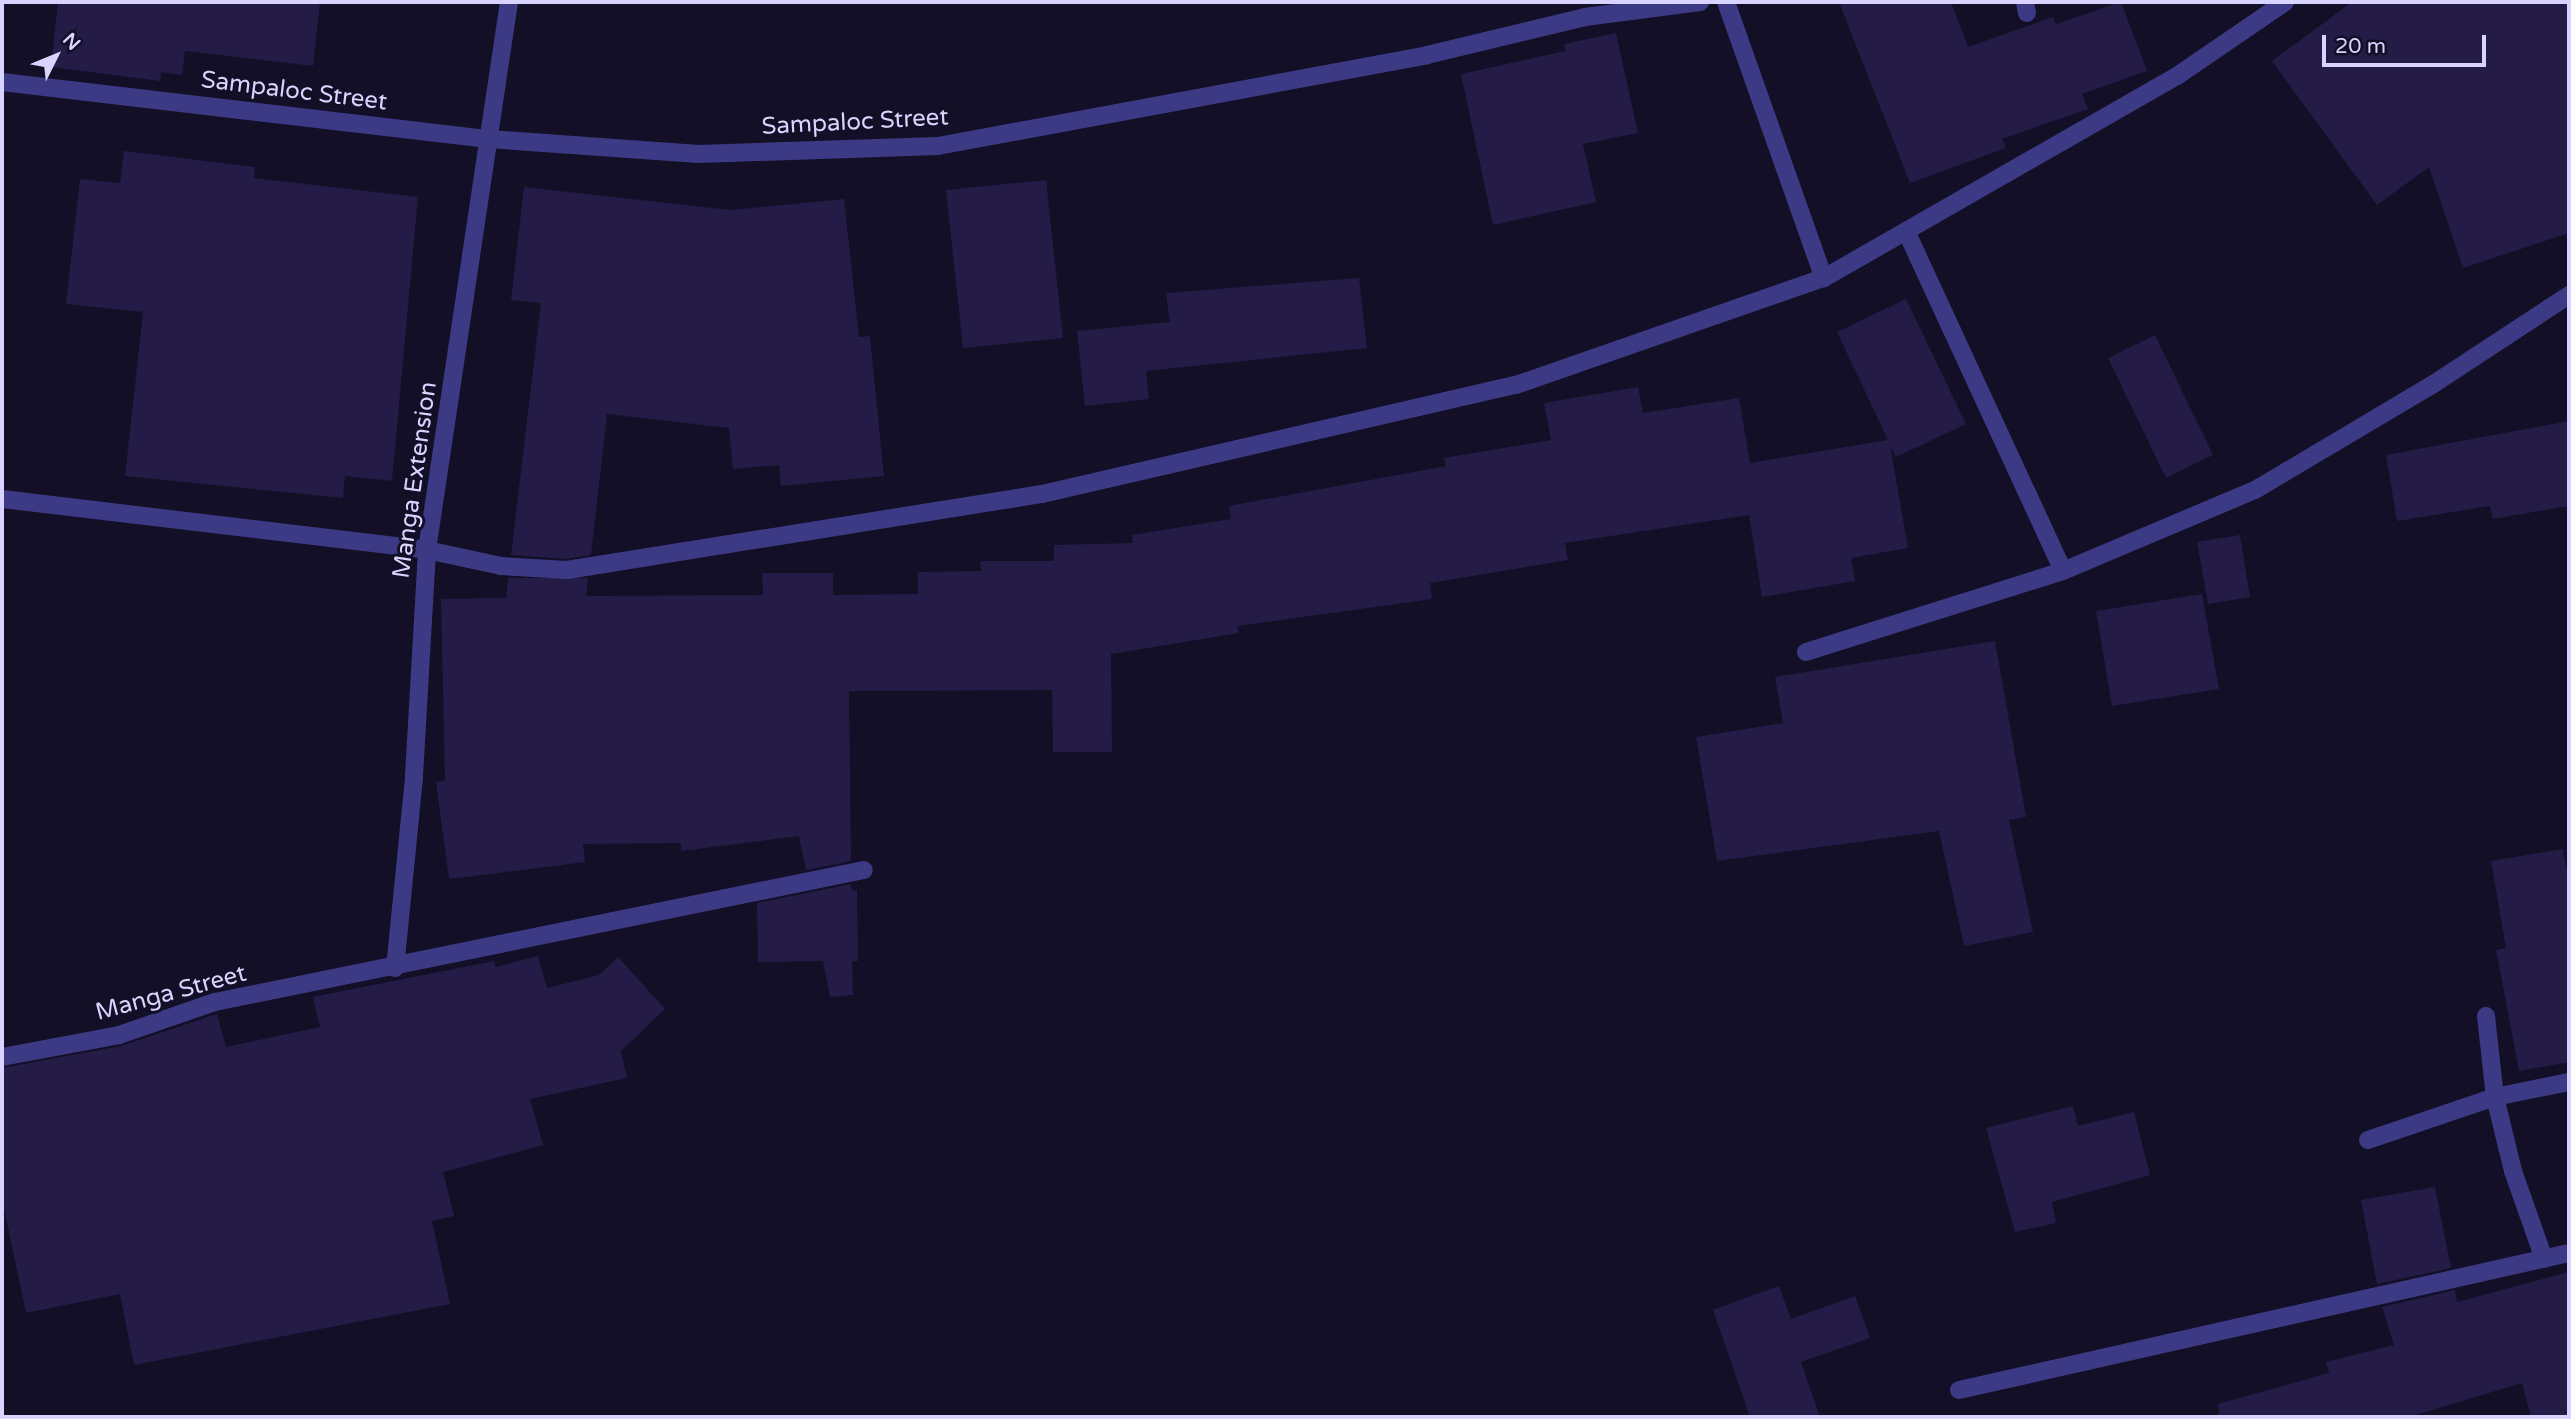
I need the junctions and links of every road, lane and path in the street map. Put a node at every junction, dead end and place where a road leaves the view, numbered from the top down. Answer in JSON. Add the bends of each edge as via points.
{"nodes":[{"id":1,"x":509,"y":2,"type":"edge"},
{"id":2,"x":1700,"y":2,"type":"edge"},
{"id":3,"x":1726,"y":2,"type":"edge"},
{"id":4,"x":2285,"y":2,"type":"edge"},
{"id":5,"x":2,"y":82,"type":"edge"},
{"id":6,"x":489,"y":139,"type":"junction"},
{"id":7,"x":1907,"y":233,"type":"junction"},
{"id":8,"x":1824,"y":278,"type":"junction"},
{"id":9,"x":2569,"y":295,"type":"edge"},
{"id":10,"x":2,"y":499,"type":"edge"},
{"id":11,"x":427,"y":550,"type":"junction"},
{"id":12,"x":2063,"y":571,"type":"junction"},
{"id":13,"x":1807,"y":652,"type":"dead end"},
{"id":14,"x":864,"y":870,"type":"dead end"},
{"id":15,"x":395,"y":968,"type":"junction"},
{"id":16,"x":2486,"y":1016,"type":"dead end"},
{"id":17,"x":2,"y":1057,"type":"edge"},
{"id":18,"x":2569,"y":1082,"type":"edge"},
{"id":19,"x":2496,"y":1097,"type":"junction"},
{"id":20,"x":2368,"y":1140,"type":"dead end"},
{"id":21,"x":2569,"y":1253,"type":"edge"},
{"id":22,"x":2544,"y":1259,"type":"junction"},
{"id":23,"x":1959,"y":1390,"type":"dead end"}],
"edges":[{"from":1,"to":6,"type":"street","name":"Manga Extension"},
{"from":2,"to":6,"type":"street","name":"Sampaloc Street","via":[[1585,17],[1427,55],[938,146],[698,153]]},
{"from":3,"to":8,"type":"street"},
{"from":4,"to":7,"type":"street","via":[[2177,76]]},
{"from":5,"to":6,"type":"street","name":"Sampaloc Street"},
{"from":6,"to":11,"type":"street","name":"Manga Extension"},
{"from":7,"to":8,"type":"street"},
{"from":7,"to":12,"type":"street"},
{"from":8,"to":11,"type":"street","via":[[1516,384],[1042,494],[567,570],[501,566]]},
{"from":9,"to":12,"type":"street","via":[[2432,385],[2255,490]]},
{"from":10,"to":11,"type":"street"},
{"from":11,"to":15,"type":"street","name":"Manga Extension","via":[[414,776]]},
{"from":12,"to":13,"type":"street"},
{"from":14,"to":15,"type":"street","name":"Manga Street","via":[[640,913]]},
{"from":15,"to":17,"type":"street","name":"Manga Street","via":[[215,1002],[119,1035]]},
{"from":16,"to":19,"type":"street"},
{"from":18,"to":19,"type":"street"},
{"from":19,"to":20,"type":"street"},
{"from":19,"to":22,"type":"street","via":[[2513,1171]]},
{"from":21,"to":22,"type":"street"},
{"from":22,"to":23,"type":"street"}]}
